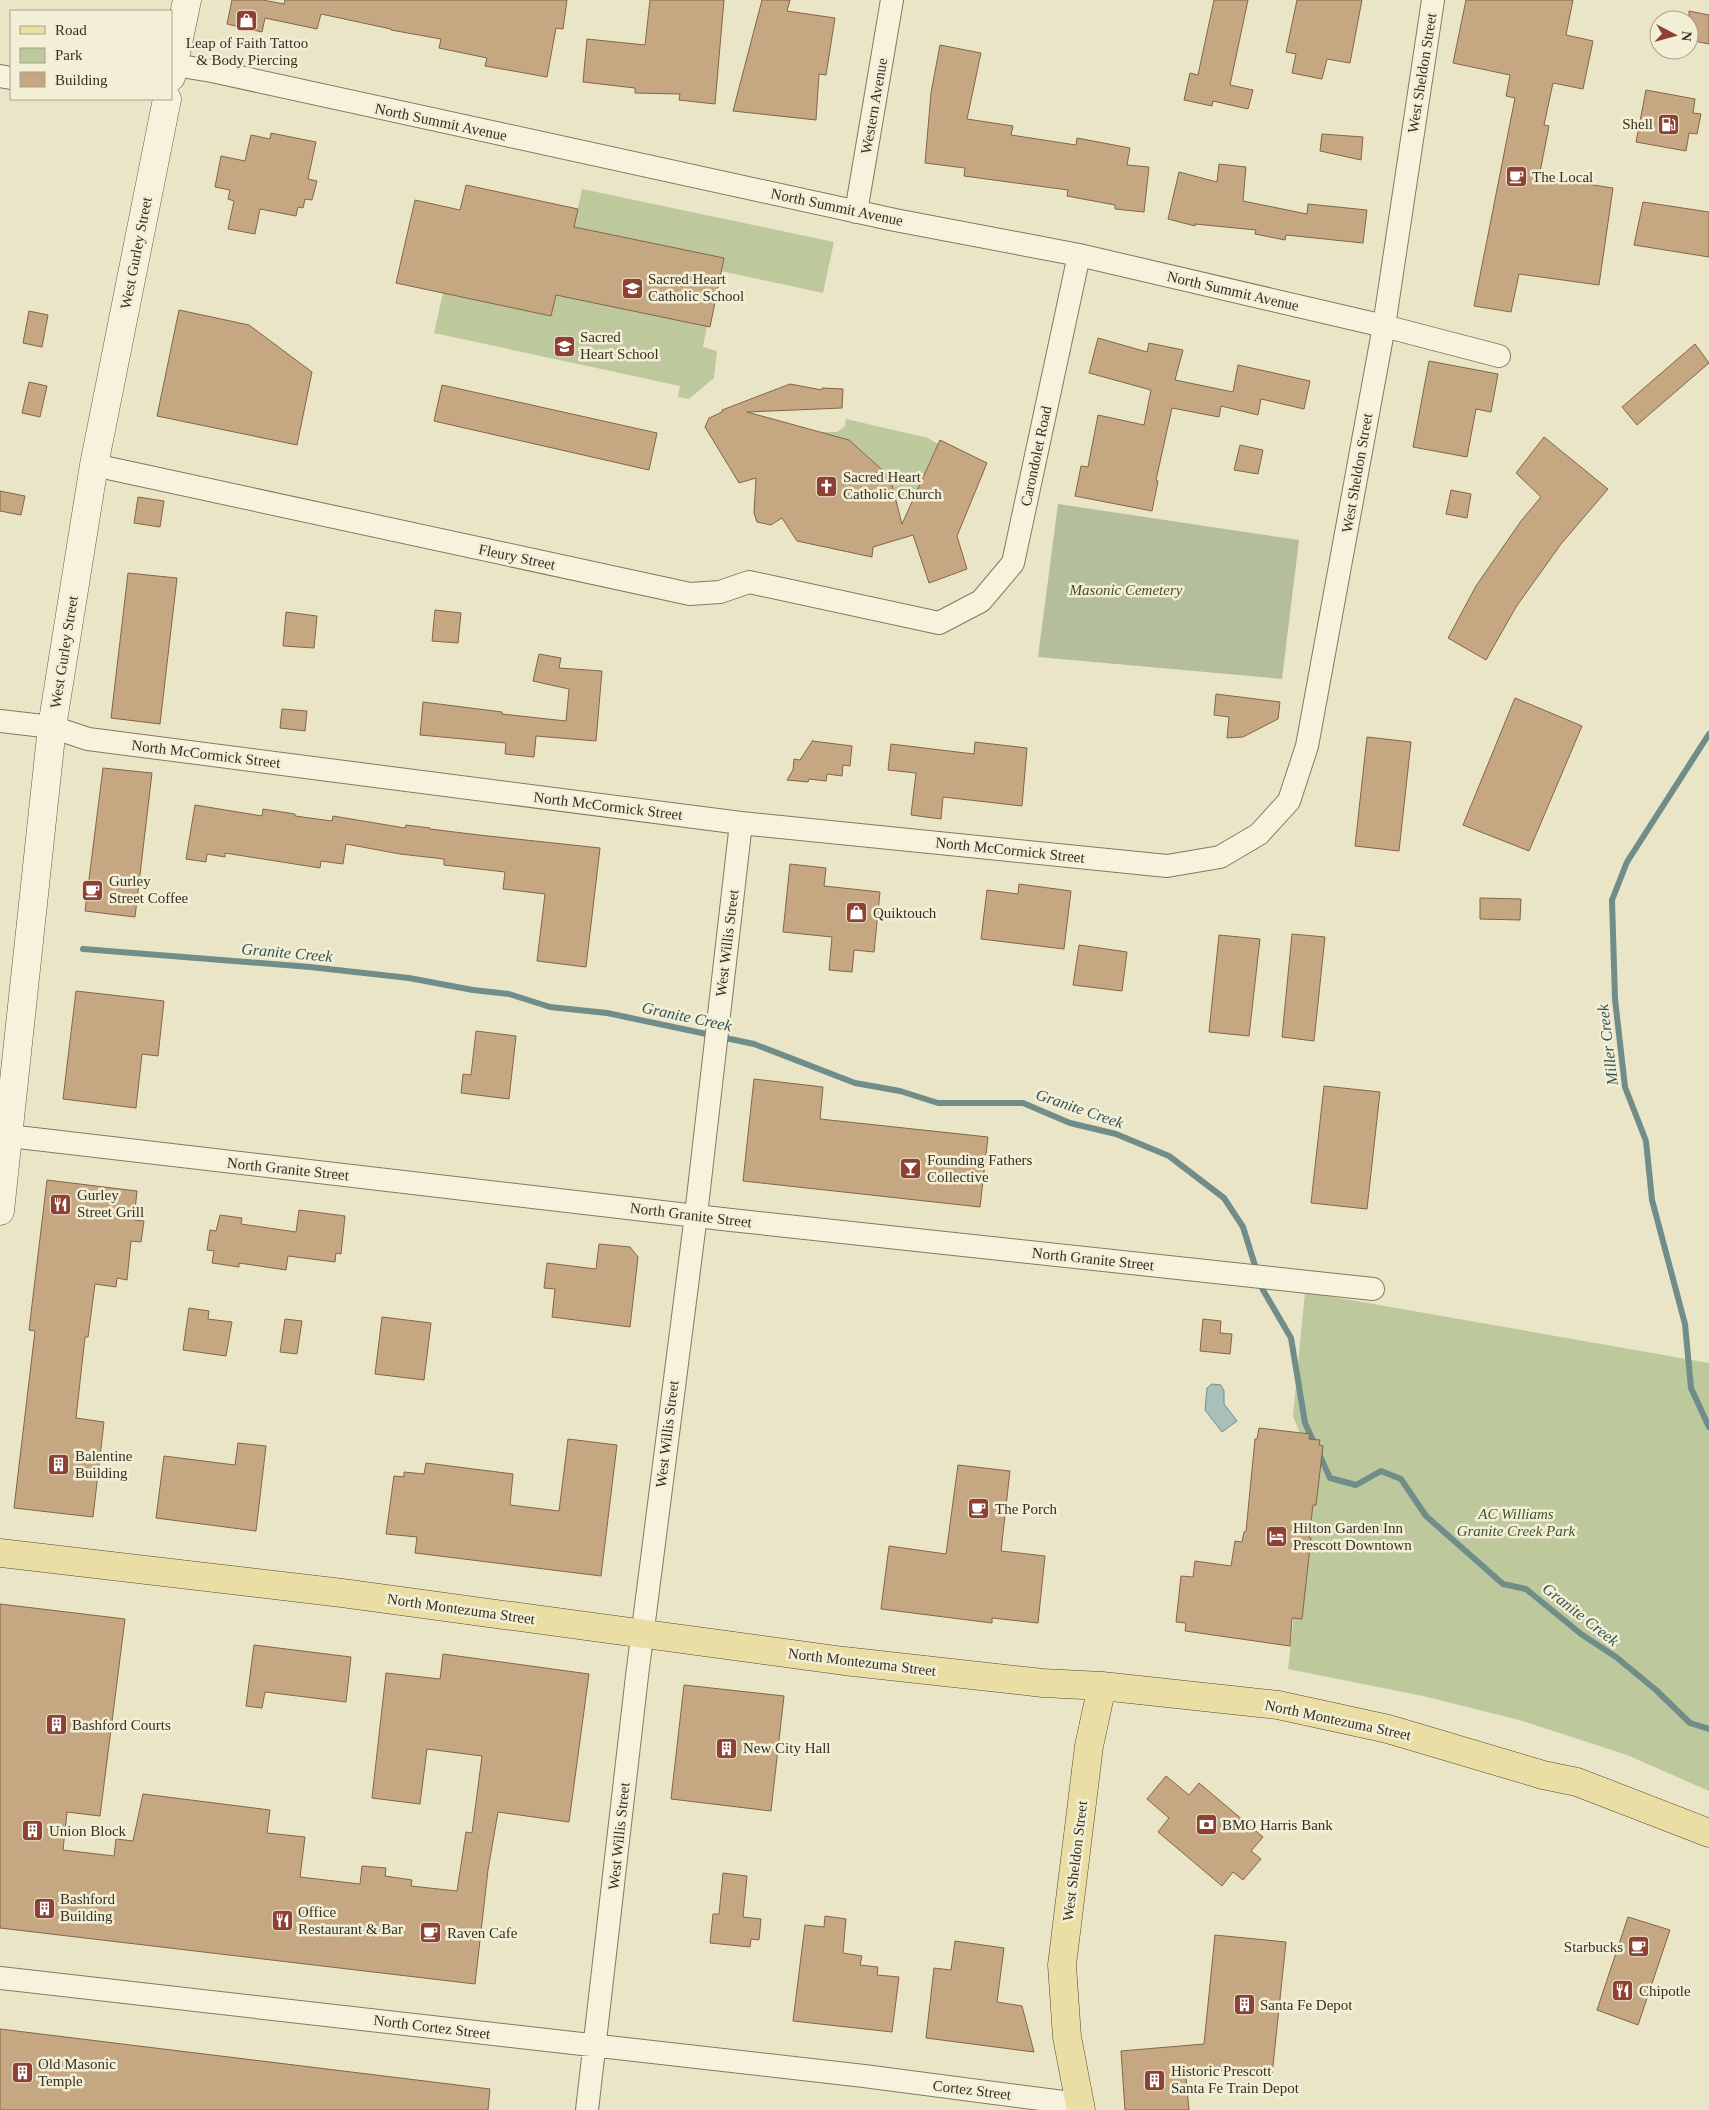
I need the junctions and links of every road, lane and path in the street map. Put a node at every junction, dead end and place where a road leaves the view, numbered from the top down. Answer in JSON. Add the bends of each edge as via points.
{"nodes":[{"id":1,"x":187,"y":0,"type":"edge"},
{"id":2,"x":892,"y":0,"type":"edge"},
{"id":3,"x":1434,"y":0,"type":"edge"},
{"id":4,"x":172,"y":63,"type":"edge"},
{"id":5,"x":172,"y":86,"type":"edge"},
{"id":6,"x":164,"y":100,"type":"edge"},
{"id":7,"x":856,"y":212,"type":"junction"},
{"id":8,"x":1079,"y":254,"type":"junction"},
{"id":9,"x":1384,"y":326,"type":"junction"},
{"id":10,"x":1499,"y":356,"type":"dead end"},
{"id":11,"x":94,"y":465,"type":"junction"},
{"id":12,"x":939,"y":623,"type":"joint"},
{"id":13,"x":0,"y":721,"type":"edge"},
{"id":14,"x":52,"y":727,"type":"junction"},
{"id":15,"x":740,"y":823,"type":"junction"},
{"id":16,"x":1167,"y":866,"type":"joint"},
{"id":17,"x":4,"y":1136,"type":"edge"},
{"id":18,"x":0,"y":1210,"type":"edge"},
{"id":19,"x":696,"y":1215,"type":"junction"},
{"id":20,"x":1373,"y":1289,"type":"dead end"},
{"id":21,"x":0,"y":1553,"type":"edge"},
{"id":22,"x":643,"y":1634,"type":"junction"},
{"id":23,"x":1102,"y":1686,"type":"junction"},
{"id":24,"x":1709,"y":1833,"type":"edge"},
{"id":25,"x":0,"y":1978,"type":"edge"},
{"id":26,"x":595,"y":2046,"type":"junction"},
{"id":27,"x":864,"y":2076,"type":"joint"},
{"id":28,"x":1080,"y":2107,"type":"edge"},
{"id":29,"x":587,"y":2110,"type":"edge"}],
"edges":[{"from":1,"to":4,"type":"main road","name":"West Gurley Street"},
{"from":2,"to":7,"type":"street","name":"Western Avenue"},
{"from":3,"to":9,"type":"street","name":"West Sheldon Street"},
{"from":5,"to":7,"type":"street","name":"North Summit Avenue","via":[[212,70]]},
{"from":6,"to":11,"type":"main road","name":"West Gurley Street"},
{"from":7,"to":8,"type":"street","name":"North Summit Avenue"},
{"from":8,"to":9,"type":"street","name":"North Summit Avenue"},
{"from":8,"to":12,"type":"street","name":"Carondolet Road","via":[[1013,563],[981,601]]},
{"from":9,"to":10,"type":"street","name":"North Summit Avenue"},
{"from":9,"to":16,"type":"street","name":"West Sheldon Street","via":[[1307,746],[1289,801],[1259,834],[1220,857]]},
{"from":11,"to":12,"type":"street","name":"Fleury Street","via":[[690,594],[720,592],[749,582]]},
{"from":11,"to":14,"type":"main road","name":"West Gurley Street"},
{"from":13,"to":14,"type":"street","name":"North McCormick Street"},
{"from":14,"to":15,"type":"street","name":"North McCormick Street","via":[[88,739]]},
{"from":14,"to":17,"type":"main road","name":"West Gurley Street"},
{"from":15,"to":16,"type":"street","name":"North McCormick Street"},
{"from":15,"to":19,"type":"street","name":"West Willis Street"},
{"from":17,"to":18,"type":"main road","name":"West Gurley Street"},
{"from":17,"to":19,"type":"street","name":"North Granite Street"},
{"from":19,"to":20,"type":"street","name":"North Granite Street"},
{"from":19,"to":22,"type":"street","name":"West Willis Street"},
{"from":21,"to":22,"type":"main road","name":"North Montezuma Street","via":[[342,1592]]},
{"from":22,"to":23,"type":"main road","name":"North Montezuma Street","via":[[1043,1684]]},
{"from":22,"to":26,"type":"street","name":"West Willis Street"},
{"from":23,"to":24,"type":"main road","name":"North Montezuma Street","via":[[1278,1705],[1388,1729],[1577,1782]]},
{"from":23,"to":28,"type":"main road","name":"West Sheldon Street","via":[[1089,1746],[1062,1966],[1067,2037]]},
{"from":25,"to":26,"type":"street","name":"North Cortez Street"},
{"from":26,"to":27,"type":"street","name":"North Cortez Street"},
{"from":26,"to":29,"type":"street","name":"West Willis Street"},
{"from":27,"to":28,"type":"street","name":"Cortez Street"}]}
